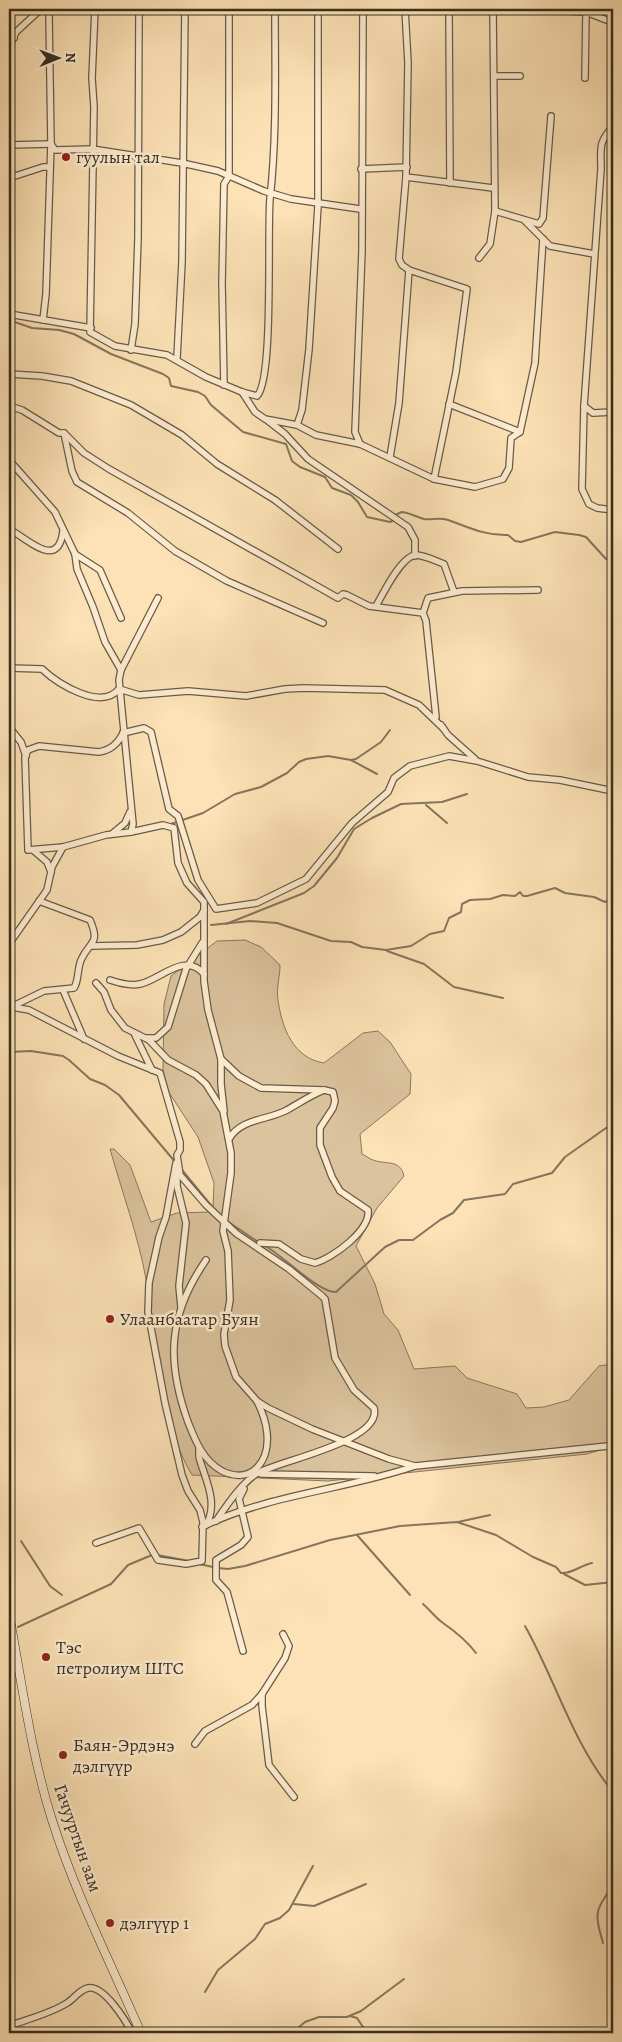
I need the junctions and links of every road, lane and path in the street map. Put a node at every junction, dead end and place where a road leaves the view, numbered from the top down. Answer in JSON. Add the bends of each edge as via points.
{"nodes":[{"id":1,"x":41,"y":9,"type":"edge"},
{"id":2,"x":46,"y":9,"type":"edge"},
{"id":3,"x":95,"y":9,"type":"edge"},
{"id":4,"x":139,"y":9,"type":"edge"},
{"id":5,"x":185,"y":9,"type":"edge"},
{"id":6,"x":229,"y":9,"type":"edge"},
{"id":7,"x":275,"y":9,"type":"edge"},
{"id":8,"x":318,"y":9,"type":"edge"},
{"id":9,"x":363,"y":9,"type":"edge"},
{"id":10,"x":405,"y":9,"type":"edge"},
{"id":11,"x":449,"y":9,"type":"edge"},
{"id":12,"x":493,"y":9,"type":"edge"},
{"id":13,"x":560,"y":9,"type":"edge"},
{"id":14,"x":586,"y":12,"type":"junction"},
{"id":15,"x":613,"y":21,"type":"edge"},
{"id":16,"x":9,"y":26,"type":"edge"},
{"id":17,"x":14,"y":38,"type":"junction"},
{"id":18,"x":9,"y":47,"type":"edge"},
{"id":19,"x":494,"y":76,"type":"junction"},
{"id":20,"x":520,"y":76,"type":"dead end"},
{"id":21,"x":584,"y":78,"type":"dead end"},
{"id":22,"x":551,"y":116,"type":"dead end"},
{"id":23,"x":613,"y":126,"type":"edge"},
{"id":24,"x":51,"y":144,"type":"junction"},
{"id":25,"x":9,"y":145,"type":"edge"},
{"id":26,"x":92,"y":149,"type":"junction"},
{"id":27,"x":138,"y":157,"type":"junction"},
{"id":28,"x":182,"y":163,"type":"junction"},
{"id":29,"x":49,"y":167,"type":"junction"},
{"id":30,"x":407,"y":167,"type":"junction"},
{"id":31,"x":361,"y":170,"type":"junction"},
{"id":32,"x":229,"y":176,"type":"junction"},
{"id":33,"x":406,"y":177,"type":"junction"},
{"id":34,"x":9,"y":178,"type":"edge"},
{"id":35,"x":450,"y":183,"type":"junction"},
{"id":36,"x":493,"y":188,"type":"junction"},
{"id":37,"x":272,"y":194,"type":"junction"},
{"id":38,"x":317,"y":203,"type":"junction"},
{"id":39,"x":360,"y":209,"type":"junction"},
{"id":40,"x":495,"y":211,"type":"junction"},
{"id":41,"x":524,"y":221,"type":"junction"},
{"id":42,"x":543,"y":239,"type":"junction"},
{"id":43,"x":594,"y":254,"type":"junction"},
{"id":44,"x":479,"y":258,"type":"dead end"},
{"id":45,"x":409,"y":270,"type":"junction"},
{"id":46,"x":9,"y":314,"type":"edge"},
{"id":47,"x":43,"y":320,"type":"junction"},
{"id":48,"x":91,"y":328,"type":"junction"},
{"id":49,"x":131,"y":350,"type":"junction"},
{"id":50,"x":176,"y":358,"type":"junction"},
{"id":51,"x":9,"y":374,"type":"edge"},
{"id":52,"x":224,"y":385,"type":"junction"},
{"id":53,"x":242,"y":392,"type":"junction"},
{"id":54,"x":449,"y":404,"type":"junction"},
{"id":55,"x":9,"y":406,"type":"edge"},
{"id":56,"x":584,"y":406,"type":"junction"},
{"id":57,"x":613,"y":412,"type":"edge"},
{"id":58,"x":265,"y":419,"type":"junction"},
{"id":59,"x":297,"y":425,"type":"junction"},
{"id":60,"x":520,"y":432,"type":"junction"},
{"id":61,"x":64,"y":433,"type":"junction"},
{"id":62,"x":360,"y":444,"type":"junction"},
{"id":63,"x":390,"y":457,"type":"junction"},
{"id":64,"x":9,"y":460,"type":"edge"},
{"id":65,"x":434,"y":479,"type":"junction"},
{"id":66,"x":613,"y":510,"type":"edge"},
{"id":67,"x":63,"y":529,"type":"junction"},
{"id":68,"x":9,"y":530,"type":"edge"},
{"id":69,"x":338,"y":549,"type":"dead end"},
{"id":70,"x":75,"y":554,"type":"junction"},
{"id":71,"x":415,"y":556,"type":"junction"},
{"id":72,"x":538,"y":590,"type":"dead end"},
{"id":73,"x":454,"y":592,"type":"junction"},
{"id":74,"x":158,"y":598,"type":"dead end"},
{"id":75,"x":376,"y":606,"type":"junction"},
{"id":76,"x":423,"y":613,"type":"junction"},
{"id":77,"x":121,"y":618,"type":"dead end"},
{"id":78,"x":324,"y":623,"type":"dead end"},
{"id":79,"x":9,"y":668,"type":"edge"},
{"id":80,"x":121,"y":670,"type":"junction"},
{"id":81,"x":119,"y":689,"type":"junction"},
{"id":82,"x":9,"y":727,"type":"edge"},
{"id":83,"x":443,"y":728,"type":"junction"},
{"id":84,"x":122,"y":733,"type":"junction"},
{"id":85,"x":26,"y":756,"type":"junction"},
{"id":86,"x":477,"y":761,"type":"junction"},
{"id":87,"x":613,"y":791,"type":"edge"},
{"id":88,"x":131,"y":805,"type":"junction"},
{"id":89,"x":131,"y":832,"type":"junction"},
{"id":90,"x":106,"y":835,"type":"junction"},
{"id":91,"x":63,"y":847,"type":"junction"},
{"id":92,"x":34,"y":851,"type":"junction"},
{"id":93,"x":52,"y":873,"type":"junction"},
{"id":94,"x":38,"y":900,"type":"junction"},
{"id":95,"x":205,"y":908,"type":"junction"},
{"id":96,"x":202,"y":943,"type":"junction"},
{"id":97,"x":9,"y":944,"type":"edge"},
{"id":98,"x":91,"y":946,"type":"junction"},
{"id":99,"x":188,"y":966,"type":"junction"},
{"id":100,"x":204,"y":974,"type":"junction"},
{"id":101,"x":110,"y":980,"type":"dead end"},
{"id":102,"x":96,"y":983,"type":"dead end"},
{"id":103,"x":63,"y":990,"type":"junction"},
{"id":104,"x":10,"y":1007,"type":"edge"},
{"id":105,"x":135,"y":1035,"type":"junction"},
{"id":106,"x":144,"y":1037,"type":"junction"},
{"id":107,"x":84,"y":1039,"type":"junction"},
{"id":108,"x":221,"y":1059,"type":"junction"},
{"id":109,"x":152,"y":1070,"type":"junction"},
{"id":110,"x":324,"y":1090,"type":"junction"},
{"id":111,"x":226,"y":1123,"type":"junction"},
{"id":112,"x":229,"y":1139,"type":"junction"},
{"id":113,"x":176,"y":1158,"type":"junction"},
{"id":114,"x":223,"y":1220,"type":"junction"},
{"id":115,"x":260,"y":1243,"type":"dead end"},
{"id":116,"x":206,"y":1260,"type":"dead end"},
{"id":117,"x":181,"y":1309,"type":"junction"},
{"id":118,"x":257,"y":1401,"type":"junction"},
{"id":119,"x":345,"y":1441,"type":"junction"},
{"id":120,"x":608,"y":1446,"type":"dead end"},
{"id":121,"x":199,"y":1449,"type":"junction"},
{"id":122,"x":415,"y":1466,"type":"junction"},
{"id":123,"x":256,"y":1474,"type":"junction"},
{"id":124,"x":380,"y":1477,"type":"junction"},
{"id":125,"x":247,"y":1482,"type":"junction"},
{"id":126,"x":242,"y":1511,"type":"junction"},
{"id":127,"x":216,"y":1521,"type":"junction"},
{"id":128,"x":202,"y":1527,"type":"junction"},
{"id":129,"x":96,"y":1543,"type":"dead end"},
{"id":130,"x":9,"y":1614,"type":"edge"},
{"id":131,"x":283,"y":1634,"type":"dead end"},
{"id":132,"x":243,"y":1651,"type":"dead end"},
{"id":133,"x":262,"y":1694,"type":"junction"},
{"id":134,"x":195,"y":1744,"type":"dead end"},
{"id":135,"x":294,"y":1798,"type":"dead end"},
{"id":136,"x":9,"y":2026,"type":"edge"},
{"id":137,"x":132,"y":2033,"type":"edge"},
{"id":138,"x":141,"y":2033,"type":"edge"}],
"edges":[{"from":1,"to":17,"type":"street","via":[[16,32]]},
{"from":2,"to":24,"type":"street","via":[[50,15]]},
{"from":3,"to":26,"type":"street"},
{"from":4,"to":27,"type":"street"},
{"from":5,"to":28,"type":"street"},
{"from":6,"to":32,"type":"street"},
{"from":7,"to":37,"type":"street","via":[[276,108]]},
{"from":8,"to":38,"type":"street"},
{"from":9,"to":31,"type":"street"},
{"from":10,"to":30,"type":"street"},
{"from":11,"to":35,"type":"street"},
{"from":12,"to":19,"type":"street"},
{"from":13,"to":14,"type":"street"},
{"from":14,"to":15,"type":"street"},
{"from":14,"to":21,"type":"street"},
{"from":16,"to":17,"type":"street"},
{"from":17,"to":18,"type":"street"},
{"from":19,"to":20,"type":"street"},
{"from":19,"to":36,"type":"street"},
{"from":22,"to":41,"type":"street","via":[[543,218],[539,224]]},
{"from":23,"to":43,"type":"street","via":[[600,144]]},
{"from":24,"to":25,"type":"street"},
{"from":24,"to":26,"type":"street","via":[[55,150]]},
{"from":24,"to":29,"type":"street"},
{"from":26,"to":27,"type":"street"},
{"from":26,"to":48,"type":"street"},
{"from":27,"to":28,"type":"street"},
{"from":27,"to":49,"type":"street","via":[[135,324]]},
{"from":28,"to":32,"type":"street"},
{"from":28,"to":50,"type":"street","via":[[182,262]]},
{"from":29,"to":34,"type":"street"},
{"from":29,"to":47,"type":"street"},
{"from":30,"to":31,"type":"street"},
{"from":30,"to":33,"type":"street"},
{"from":31,"to":39,"type":"street"},
{"from":32,"to":37,"type":"street"},
{"from":32,"to":52,"type":"street","via":[[224,184]]},
{"from":33,"to":35,"type":"street"},
{"from":33,"to":45,"type":"street","via":[[399,259]]},
{"from":35,"to":36,"type":"street"},
{"from":36,"to":40,"type":"street"},
{"from":37,"to":38,"type":"street"},
{"from":37,"to":53,"type":"street","via":[[265,376],[257,396]]},
{"from":38,"to":39,"type":"street"},
{"from":38,"to":59,"type":"street","via":[[309,349],[302,410]]},
{"from":39,"to":62,"type":"street","via":[[362,251],[355,432]]},
{"from":40,"to":41,"type":"street"},
{"from":40,"to":44,"type":"street","via":[[490,244]]},
{"from":41,"to":42,"type":"street"},
{"from":42,"to":43,"type":"street","via":[[550,246]]},
{"from":42,"to":60,"type":"street","via":[[535,364]]},
{"from":43,"to":56,"type":"street"},
{"from":45,"to":54,"type":"street","via":[[467,289]]},
{"from":45,"to":63,"type":"street","via":[[399,403]]},
{"from":46,"to":47,"type":"street"},
{"from":47,"to":48,"type":"street"},
{"from":48,"to":49,"type":"street","via":[[90,332],[102,340]]},
{"from":49,"to":50,"type":"street"},
{"from":50,"to":52,"type":"street"},
{"from":51,"to":69,"type":"street","via":[[71,381],[131,405],[182,435]]},
{"from":52,"to":53,"type":"street"},
{"from":53,"to":58,"type":"street","via":[[255,412]]},
{"from":54,"to":60,"type":"street"},
{"from":54,"to":65,"type":"street"},
{"from":55,"to":61,"type":"street"},
{"from":56,"to":57,"type":"street","via":[[593,413]]},
{"from":56,"to":66,"type":"street","via":[[584,497],[597,508]]},
{"from":58,"to":59,"type":"street"},
{"from":58,"to":71,"type":"street","via":[[285,434],[308,459],[408,527],[416,540]]},
{"from":59,"to":62,"type":"street","via":[[316,435]]},
{"from":60,"to":65,"type":"street","via":[[511,438],[509,468],[503,479],[475,487]]},
{"from":61,"to":75,"type":"street","via":[[84,453],[110,469],[338,598],[343,594],[362,604]]},
{"from":61,"to":78,"type":"street","via":[[77,482],[128,513],[175,550],[227,581]]},
{"from":62,"to":63,"type":"street"},
{"from":63,"to":65,"type":"street"},
{"from":64,"to":67,"type":"street","via":[[47,502]]},
{"from":67,"to":68,"type":"street","via":[[61,545],[49,551]]},
{"from":67,"to":70,"type":"street"},
{"from":70,"to":77,"type":"street","via":[[100,570]]},
{"from":70,"to":80,"type":"street","via":[[77,569],[105,642]]},
{"from":71,"to":73,"type":"street","via":[[444,564]]},
{"from":71,"to":75,"type":"street","via":[[410,556],[390,580]]},
{"from":72,"to":73,"type":"street"},
{"from":73,"to":76,"type":"street","via":[[428,598]]},
{"from":74,"to":80,"type":"street"},
{"from":75,"to":76,"type":"street"},
{"from":76,"to":83,"type":"street","via":[[434,711]]},
{"from":79,"to":81,"type":"street","via":[[42,669],[63,683],[99,698],[109,698]]},
{"from":80,"to":81,"type":"street"},
{"from":81,"to":83,"type":"street","via":[[139,695],[188,691],[246,696],[285,688],[385,690],[419,705]]},
{"from":81,"to":84,"type":"street"},
{"from":82,"to":85,"type":"street","via":[[21,742]]},
{"from":83,"to":86,"type":"street"},
{"from":84,"to":85,"type":"street","via":[[107,751],[39,746],[28,750]]},
{"from":84,"to":86,"type":"street","via":[[144,728],[151,732],[169,809],[178,816],[198,880],[216,909],[258,903],[306,879],[352,823],[388,792],[394,778],[410,766],[450,756]]},
{"from":84,"to":88,"type":"street"},
{"from":85,"to":92,"type":"street","via":[[27,840],[28,850]]},
{"from":86,"to":87,"type":"street","via":[[528,777]]},
{"from":88,"to":89,"type":"street"},
{"from":88,"to":90,"type":"street","via":[[130,816],[112,834]]},
{"from":89,"to":90,"type":"street"},
{"from":89,"to":95,"type":"street","via":[[163,825],[174,828],[178,863],[187,883],[200,894]]},
{"from":90,"to":91,"type":"street"},
{"from":91,"to":92,"type":"street"},
{"from":91,"to":93,"type":"street"},
{"from":92,"to":93,"type":"street","via":[[47,862]]},
{"from":93,"to":94,"type":"street","via":[[47,890]]},
{"from":94,"to":97,"type":"street"},
{"from":94,"to":98,"type":"street","via":[[90,920],[96,933]]},
{"from":95,"to":96,"type":"street"},
{"from":95,"to":98,"type":"street","via":[[200,917],[181,932],[163,940],[137,945]]},
{"from":96,"to":99,"type":"street"},
{"from":96,"to":100,"type":"street"},
{"from":98,"to":103,"type":"street","via":[[81,960],[78,983],[74,988]]},
{"from":99,"to":100,"type":"street","via":[[195,966]]},
{"from":99,"to":101,"type":"street","via":[[171,968],[140,984]]},
{"from":99,"to":106,"type":"street","via":[[168,1027],[156,1038]]},
{"from":100,"to":108,"type":"street","via":[[208,1010]]},
{"from":102,"to":105,"type":"street","via":[[118,1019]]},
{"from":103,"to":104,"type":"street","via":[[44,991]]},
{"from":103,"to":107,"type":"street"},
{"from":104,"to":107,"type":"street","via":[[28,1010]]},
{"from":105,"to":106,"type":"street"},
{"from":105,"to":109,"type":"street"},
{"from":106,"to":111,"type":"street","via":[[168,1060],[206,1084]]},
{"from":107,"to":109,"type":"street"},
{"from":108,"to":110,"type":"street","via":[[239,1076],[261,1088]]},
{"from":108,"to":111,"type":"street"},
{"from":109,"to":113,"type":"street","via":[[160,1073],[177,1130],[180,1150]]},
{"from":110,"to":112,"type":"street","via":[[284,1111],[245,1124]]},
{"from":110,"to":115,"type":"street","via":[[333,1092],[335,1101],[320,1128],[318,1139],[321,1148],[340,1191],[368,1210],[367,1217],[348,1246],[315,1263],[301,1259],[278,1244]]},
{"from":111,"to":112,"type":"street"},
{"from":112,"to":114,"type":"street","via":[[231,1173]]},
{"from":113,"to":114,"type":"street","via":[[184,1180]]},
{"from":113,"to":117,"type":"street","via":[[177,1186],[186,1223],[180,1280]]},
{"from":113,"to":128,"type":"street","via":[[166,1217],[149,1283],[148,1312],[182,1475],[200,1510]]},
{"from":114,"to":118,"type":"street","via":[[230,1300],[224,1346],[236,1377]]},
{"from":114,"to":119,"type":"street","via":[[325,1299],[335,1358],[354,1390],[375,1411],[372,1420]]},
{"from":116,"to":117,"type":"street"},
{"from":117,"to":121,"type":"street","via":[[173,1361],[179,1399]]},
{"from":118,"to":119,"type":"street","via":[[312,1429]]},
{"from":118,"to":121,"type":"street","via":[[265,1419],[267,1441],[265,1455],[256,1471],[241,1476],[222,1471]]},
{"from":119,"to":122,"type":"street"},
{"from":119,"to":123,"type":"street"},
{"from":120,"to":122,"type":"street"},
{"from":121,"to":128,"type":"street","via":[[212,1500],[207,1524]]},
{"from":122,"to":124,"type":"street"},
{"from":123,"to":124,"type":"street"},
{"from":123,"to":125,"type":"street"},
{"from":124,"to":126,"type":"street","via":[[307,1492]]},
{"from":125,"to":126,"type":"street","via":[[239,1499]]},
{"from":125,"to":127,"type":"street"},
{"from":126,"to":127,"type":"street"},
{"from":126,"to":132,"type":"street","via":[[248,1537],[216,1560],[216,1580],[227,1592]]},
{"from":127,"to":128,"type":"street"},
{"from":128,"to":129,"type":"street","via":[[202,1561],[186,1564],[158,1560],[139,1528]]},
{"from":130,"to":138,"type":"main road","name":"Гачууртын зам","via":[[52,1821]]},
{"from":131,"to":133,"type":"street","via":[[289,1646],[285,1658]]},
{"from":133,"to":134,"type":"street","via":[[252,1705],[205,1731]]},
{"from":133,"to":135,"type":"street","via":[[269,1765]]},
{"from":136,"to":137,"type":"street","via":[[67,2003],[91,1987],[108,1998]]}]}
